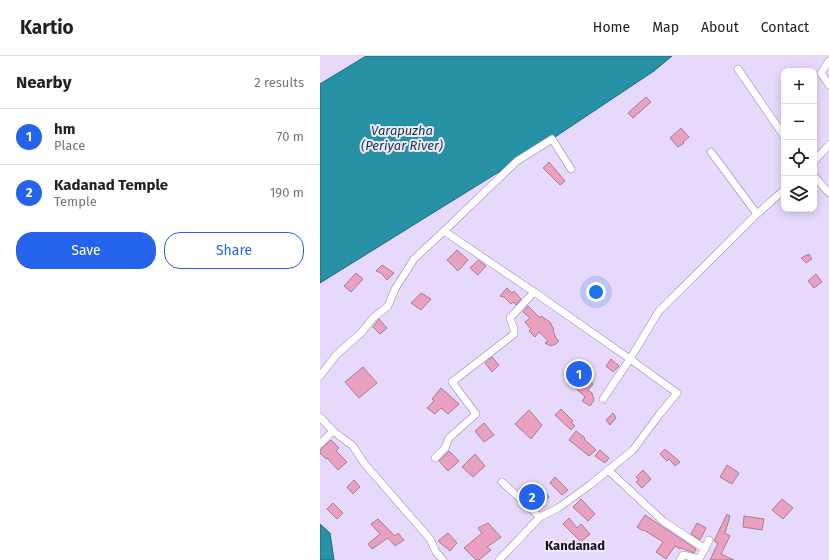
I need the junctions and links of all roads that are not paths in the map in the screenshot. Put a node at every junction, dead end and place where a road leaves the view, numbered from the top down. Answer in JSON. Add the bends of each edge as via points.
{"nodes":[{"id":1,"x":829,"y":61,"type":"edge"},
{"id":2,"x":738,"y":69,"type":"dead end"},
{"id":3,"x":829,"y":85,"type":"edge"},
{"id":4,"x":781,"y":132,"type":"edge"},
{"id":5,"x":829,"y":145,"type":"edge"},
{"id":6,"x":711,"y":152,"type":"dead end"},
{"id":7,"x":817,"y":158,"type":"edge"},
{"id":8,"x":571,"y":169,"type":"dead end"},
{"id":9,"x":817,"y":179,"type":"edge"},
{"id":10,"x":781,"y":193,"type":"edge"},
{"id":11,"x":829,"y":193,"type":"edge"},
{"id":12,"x":757,"y":214,"type":"junction"},
{"id":13,"x":444,"y":231,"type":"junction"},
{"id":14,"x":534,"y":292,"type":"junction"},
{"id":15,"x":630,"y":359,"type":"junction"},
{"id":16,"x":320,"y":376,"type":"edge"},
{"id":17,"x":603,"y":399,"type":"dead end"},
{"id":18,"x":320,"y":417,"type":"edge"},
{"id":19,"x":333,"y":431,"type":"junction"},
{"id":20,"x":320,"y":444,"type":"edge"},
{"id":21,"x":435,"y":458,"type":"dead end"},
{"id":22,"x":608,"y":470,"type":"junction"},
{"id":23,"x":502,"y":482,"type":"dead end"},
{"id":24,"x":540,"y":517,"type":"junction"},
{"id":25,"x":709,"y":540,"type":"dead end"},
{"id":26,"x":705,"y":549,"type":"junction"},
{"id":27,"x":443,"y":560,"type":"edge"},
{"id":28,"x":498,"y":560,"type":"edge"},
{"id":29,"x":680,"y":560,"type":"edge"}],
"edges":[{"from":1,"to":3,"type":"street","via":[[821,73]]},
{"from":2,"to":4,"type":"street"},
{"from":5,"to":7,"type":"street"},
{"from":6,"to":12,"type":"street"},
{"from":8,"to":13,"type":"street","via":[[552,139],[517,161]]},
{"from":9,"to":11,"type":"street"},
{"from":10,"to":12,"type":"street"},
{"from":12,"to":15,"type":"street","via":[[659,311]]},
{"from":13,"to":14,"type":"street"},
{"from":13,"to":16,"type":"street","via":[[414,260],[395,289],[388,306],[337,354]]},
{"from":14,"to":15,"type":"street"},
{"from":14,"to":21,"type":"street","via":[[510,318],[514,334],[452,382],[476,414],[449,438],[445,448]]},
{"from":15,"to":17,"type":"street"},
{"from":15,"to":22,"type":"street","via":[[677,393],[633,450]]},
{"from":18,"to":19,"type":"street"},
{"from":19,"to":20,"type":"street"},
{"from":19,"to":27,"type":"street","via":[[353,446],[364,463],[430,539]]},
{"from":22,"to":24,"type":"street","via":[[558,508]]},
{"from":22,"to":26,"type":"street","via":[[663,521]]},
{"from":23,"to":24,"type":"street"},
{"from":24,"to":28,"type":"street"},
{"from":25,"to":26,"type":"street"},
{"from":26,"to":29,"type":"street","via":[[700,559],[683,555]]}]}
